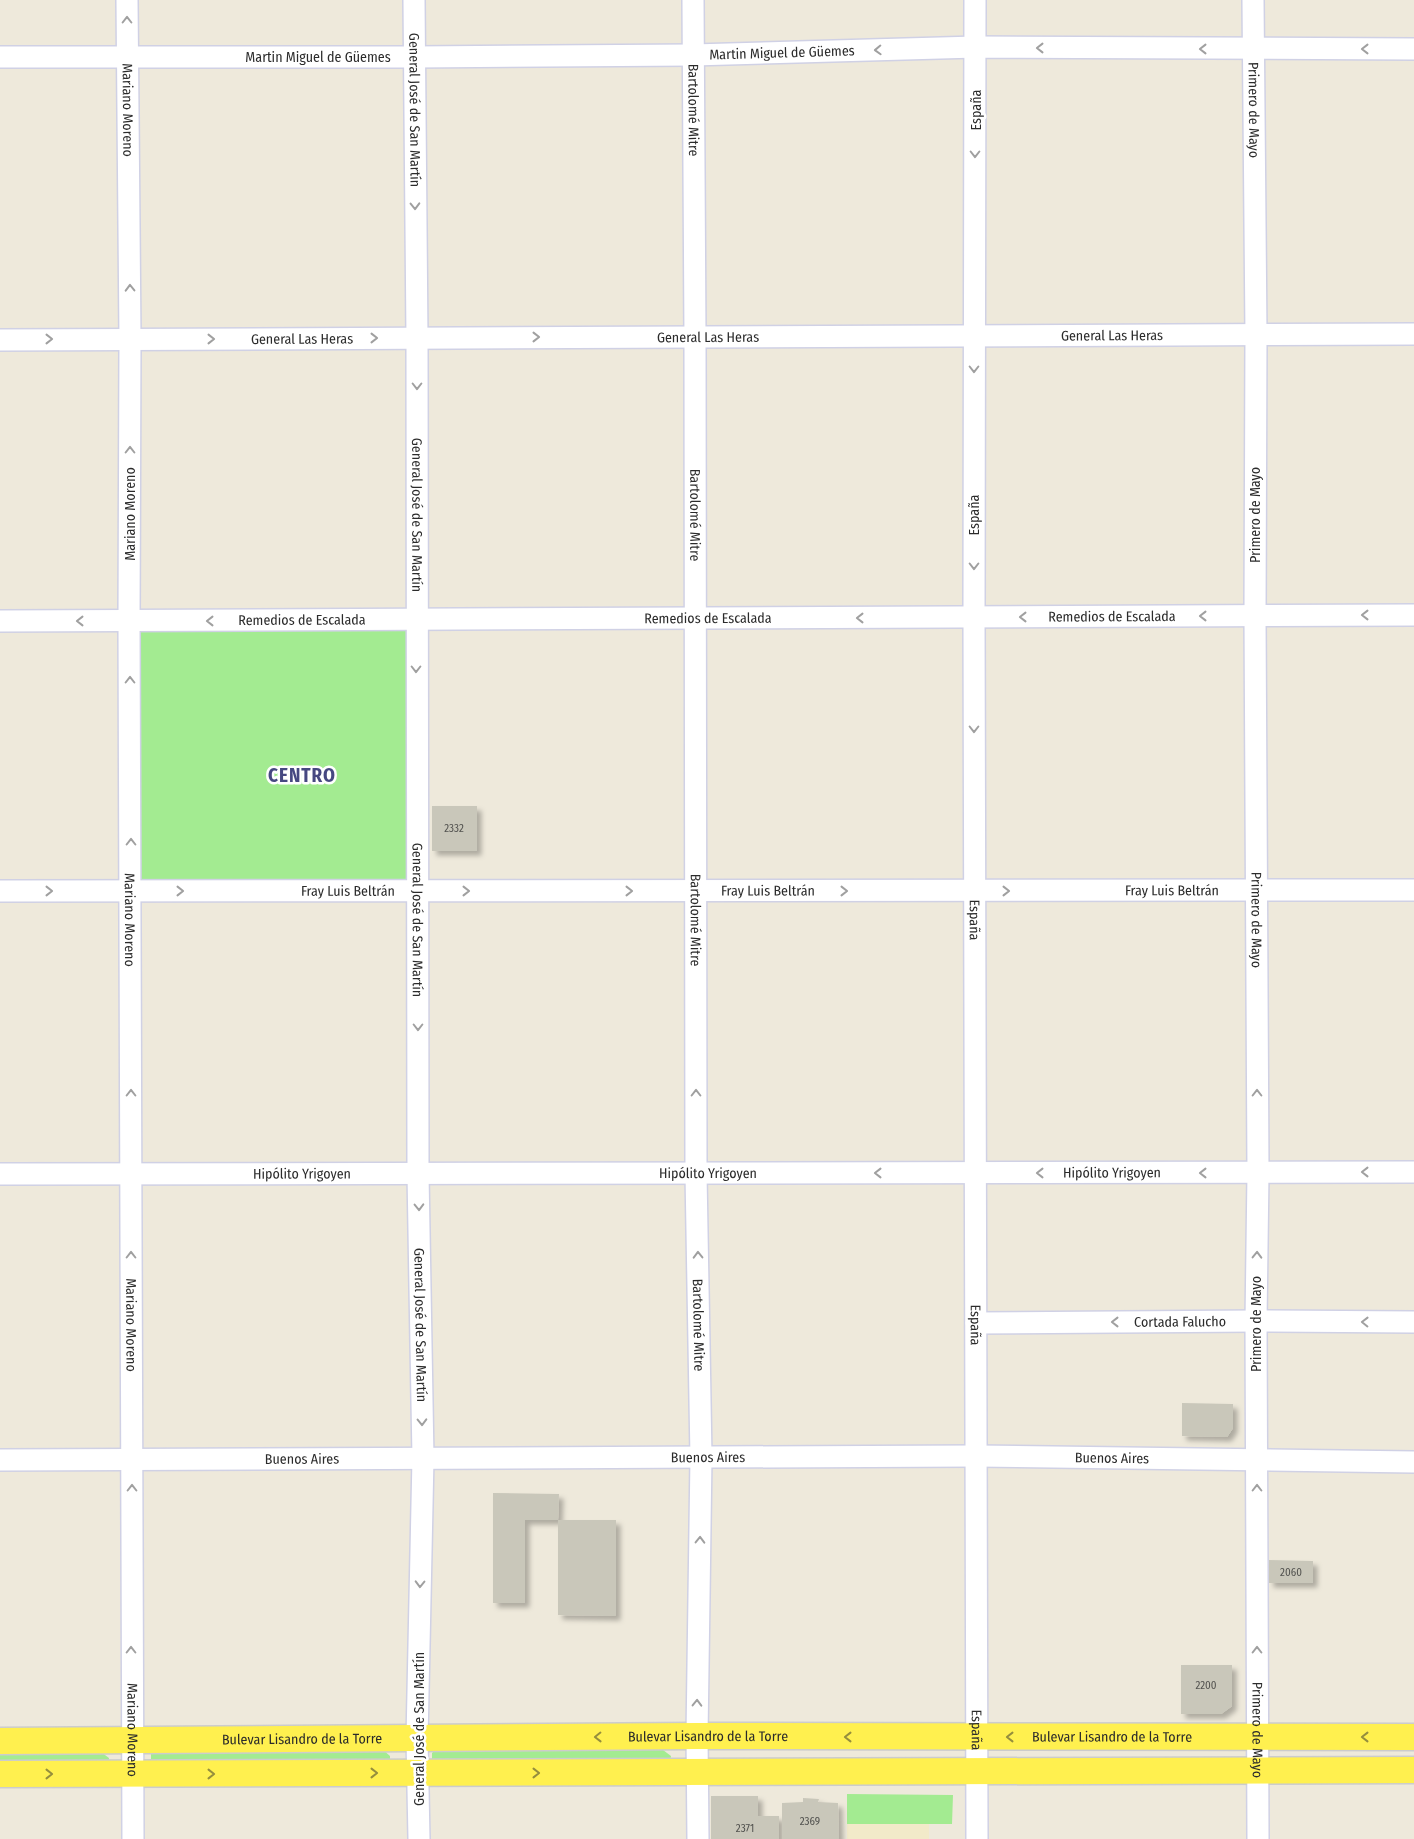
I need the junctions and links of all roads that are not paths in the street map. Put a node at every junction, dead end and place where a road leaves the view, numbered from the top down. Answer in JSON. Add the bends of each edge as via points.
{"nodes":[{"id":1,"x":127,"y":0,"type":"edge"},
{"id":2,"x":414,"y":0,"type":"edge"},
{"id":3,"x":693,"y":0,"type":"edge"},
{"id":4,"x":975,"y":0,"type":"edge"},
{"id":5,"x":1253,"y":0,"type":"edge"},
{"id":6,"x":976,"y":48,"type":"junction"},
{"id":7,"x":1253,"y":49,"type":"junction"},
{"id":8,"x":1414,"y":49,"type":"edge"},
{"id":9,"x":693,"y":55,"type":"junction"},
{"id":10,"x":127,"y":56,"type":"junction"},
{"id":11,"x":0,"y":57,"type":"edge"},
{"id":12,"x":414,"y":57,"type":"junction"},
{"id":13,"x":1414,"y":334,"type":"edge"},
{"id":14,"x":1256,"y":335,"type":"junction"},
{"id":15,"x":974,"y":336,"type":"junction"},
{"id":16,"x":695,"y":337,"type":"junction"},
{"id":17,"x":417,"y":338,"type":"junction"},
{"id":18,"x":130,"y":339,"type":"junction"},
{"id":19,"x":0,"y":340,"type":"edge"},
{"id":20,"x":1414,"y":615,"type":"edge"},
{"id":21,"x":1255,"y":616,"type":"junction"},
{"id":22,"x":974,"y":617,"type":"junction"},
{"id":23,"x":694,"y":619,"type":"junction"},
{"id":24,"x":416,"y":620,"type":"junction"},
{"id":25,"x":0,"y":621,"type":"edge"},
{"id":26,"x":129,"y":622,"type":"junction"},
{"id":27,"x":976,"y":890,"type":"junction"},
{"id":28,"x":1257,"y":890,"type":"junction"},
{"id":29,"x":1414,"y":890,"type":"edge"},
{"id":30,"x":0,"y":891,"type":"edge"},
{"id":31,"x":131,"y":891,"type":"junction"},
{"id":32,"x":418,"y":891,"type":"junction"},
{"id":33,"x":696,"y":891,"type":"junction"},
{"id":34,"x":1414,"y":1172,"type":"edge"},
{"id":35,"x":976,"y":1173,"type":"junction"},
{"id":36,"x":1258,"y":1173,"type":"junction"},
{"id":37,"x":0,"y":1174,"type":"edge"},
{"id":38,"x":131,"y":1174,"type":"junction"},
{"id":39,"x":418,"y":1174,"type":"junction"},
{"id":40,"x":696,"y":1174,"type":"junction"},
{"id":41,"x":1256,"y":1321,"type":"junction"},
{"id":42,"x":1414,"y":1322,"type":"edge"},
{"id":43,"x":976,"y":1323,"type":"junction"},
{"id":44,"x":976,"y":1456,"type":"junction"},
{"id":45,"x":423,"y":1458,"type":"junction"},
{"id":46,"x":701,"y":1458,"type":"junction"},
{"id":47,"x":0,"y":1460,"type":"edge"},
{"id":48,"x":132,"y":1460,"type":"junction"},
{"id":49,"x":1256,"y":1460,"type":"junction"},
{"id":50,"x":1414,"y":1462,"type":"edge"},
{"id":51,"x":697,"y":1736,"type":"junction"},
{"id":52,"x":976,"y":1737,"type":"junction"},
{"id":53,"x":1414,"y":1737,"type":"edge"},
{"id":54,"x":1257,"y":1738,"type":"junction"},
{"id":55,"x":417,"y":1739,"type":"junction"},
{"id":56,"x":131,"y":1740,"type":"junction"},
{"id":57,"x":0,"y":1741,"type":"edge"},
{"id":58,"x":1258,"y":1770,"type":"junction"},
{"id":59,"x":1414,"y":1770,"type":"edge"},
{"id":60,"x":976,"y":1772,"type":"junction"},
{"id":61,"x":418,"y":1773,"type":"junction"},
{"id":62,"x":697,"y":1773,"type":"junction"},
{"id":63,"x":0,"y":1774,"type":"edge"},
{"id":64,"x":132,"y":1774,"type":"junction"},
{"id":65,"x":133,"y":1839,"type":"edge"},
{"id":66,"x":419,"y":1839,"type":"edge"},
{"id":67,"x":698,"y":1839,"type":"edge"},
{"id":68,"x":977,"y":1839,"type":"edge"},
{"id":69,"x":1258,"y":1839,"type":"edge"}],
"edges":[{"from":10,"to":1,"type":"street","name":"Mariano Moreno","one_way":true},
{"from":2,"to":12,"type":"street","name":"General José de San Martín"},
{"from":3,"to":9,"type":"street","name":"Bartolomé Mitre"},
{"from":4,"to":6,"type":"street","name":"España"},
{"from":5,"to":7,"type":"street","name":"Primero de Mayo"},
{"from":7,"to":6,"type":"street","name":"Martin Miguel de Güemes","one_way":true},
{"from":6,"to":9,"type":"street","name":"Martin Miguel de Güemes","one_way":true},
{"from":6,"to":15,"type":"street","name":"España","one_way":true},
{"from":8,"to":7,"type":"street","name":"Martin Miguel de Güemes","one_way":true},
{"from":7,"to":14,"type":"street","name":"Primero de Mayo"},
{"from":9,"to":12,"type":"street","name":"Martin Miguel de Güemes"},
{"from":9,"to":16,"type":"street","name":"Bartolomé Mitre"},
{"from":10,"to":11,"type":"street","name":"Martin Miguel de Güemes"},
{"from":10,"to":12,"type":"street","name":"Martin Miguel de Güemes"},
{"from":18,"to":10,"type":"street","name":"Mariano Moreno","one_way":true},
{"from":12,"to":17,"type":"street","name":"General José de San Martín","one_way":true},
{"from":13,"to":14,"type":"street","name":"General Las Heras"},
{"from":14,"to":15,"type":"street","name":"General Las Heras"},
{"from":14,"to":21,"type":"street","name":"Primero de Mayo"},
{"from":15,"to":16,"type":"street","name":"General Las Heras"},
{"from":15,"to":22,"type":"street","name":"España","one_way":true},
{"from":17,"to":16,"type":"street","name":"General Las Heras","one_way":true},
{"from":16,"to":23,"type":"street","name":"Bartolomé Mitre"},
{"from":18,"to":17,"type":"street","name":"General Las Heras","one_way":true},
{"from":17,"to":24,"type":"street","name":"General José de San Martín","one_way":true},
{"from":19,"to":18,"type":"street","name":"General Las Heras","one_way":true},
{"from":26,"to":18,"type":"street","name":"Mariano Moreno","one_way":true},
{"from":20,"to":21,"type":"street","name":"Remedios de Escalada","one_way":true},
{"from":21,"to":22,"type":"street","name":"Remedios de Escalada","one_way":true},
{"from":21,"to":28,"type":"street","name":"Primero de Mayo"},
{"from":22,"to":23,"type":"street","name":"Remedios de Escalada","one_way":true},
{"from":22,"to":27,"type":"street","name":"España","one_way":true},
{"from":23,"to":24,"type":"street","name":"Remedios de Escalada"},
{"from":23,"to":33,"type":"street","name":"Bartolomé Mitre"},
{"from":24,"to":26,"type":"street","name":"Remedios de Escalada","one_way":true},
{"from":24,"to":32,"type":"street","name":"General José de San Martín","one_way":true},
{"from":26,"to":25,"type":"street","name":"Remedios de Escalada","one_way":true},
{"from":31,"to":26,"type":"street","name":"Mariano Moreno","one_way":true},
{"from":27,"to":28,"type":"street","name":"Fray Luis Beltrán","one_way":true},
{"from":33,"to":27,"type":"street","name":"Fray Luis Beltrán","one_way":true},
{"from":27,"to":35,"type":"street","name":"España"},
{"from":28,"to":29,"type":"street","name":"Fray Luis Beltrán"},
{"from":36,"to":28,"type":"street","name":"Primero de Mayo","one_way":true},
{"from":30,"to":31,"type":"street","name":"Fray Luis Beltrán","one_way":true},
{"from":31,"to":32,"type":"street","name":"Fray Luis Beltrán","one_way":true},
{"from":38,"to":31,"type":"street","name":"Mariano Moreno","one_way":true},
{"from":32,"to":33,"type":"street","name":"Fray Luis Beltrán","one_way":true},
{"from":32,"to":39,"type":"street","name":"General José de San Martín","one_way":true},
{"from":40,"to":33,"type":"street","name":"Bartolomé Mitre","one_way":true},
{"from":34,"to":36,"type":"street","name":"Hipólito Yrigoyen","one_way":true},
{"from":36,"to":35,"type":"street","name":"Hipólito Yrigoyen","one_way":true},
{"from":35,"to":40,"type":"street","name":"Hipólito Yrigoyen","one_way":true},
{"from":35,"to":43,"type":"street","name":"España"},
{"from":41,"to":36,"type":"street","name":"Primero de Mayo","one_way":true},
{"from":37,"to":38,"type":"street","name":"Hipólito Yrigoyen"},
{"from":38,"to":39,"type":"street","name":"Hipólito Yrigoyen"},
{"from":48,"to":38,"type":"street","name":"Mariano Moreno","one_way":true},
{"from":39,"to":40,"type":"street","name":"Hipólito Yrigoyen"},
{"from":39,"to":45,"type":"street","name":"General José de San Martín","one_way":true},
{"from":46,"to":40,"type":"street","name":"Bartolomé Mitre","one_way":true},
{"from":42,"to":41,"type":"street","name":"Cortada Falucho","one_way":true},
{"from":41,"to":43,"type":"street","name":"Cortada Falucho","one_way":true},
{"from":41,"to":49,"type":"street","name":"Primero de Mayo"},
{"from":43,"to":44,"type":"street","name":"España"},
{"from":44,"to":46,"type":"street","name":"Buenos Aires"},
{"from":44,"to":49,"type":"street","name":"Buenos Aires"},
{"from":44,"to":52,"type":"street","name":"España"},
{"from":45,"to":46,"type":"street","name":"Buenos Aires"},
{"from":45,"to":48,"type":"street","name":"Buenos Aires"},
{"from":45,"to":55,"type":"street","name":"General José de San Martín","one_way":true},
{"from":51,"to":46,"type":"street","name":"Bartolomé Mitre","one_way":true},
{"from":47,"to":48,"type":"street","name":"Buenos Aires"},
{"from":56,"to":48,"type":"street","name":"Mariano Moreno","one_way":true},
{"from":49,"to":50,"type":"street","name":"Buenos Aires"},
{"from":54,"to":49,"type":"street","name":"Primero de Mayo","one_way":true},
{"from":52,"to":51,"type":"main road","name":"Bulevar Lisandro de la Torre","one_way":true},
{"from":51,"to":55,"type":"main road","name":"Bulevar Lisandro de la Torre","one_way":true},
{"from":51,"to":62,"type":"street","name":"Bartolomé Mitre"},
{"from":54,"to":52,"type":"main road","name":"Bulevar Lisandro de la Torre","one_way":true},
{"from":52,"to":60,"type":"street","name":"España"},
{"from":53,"to":54,"type":"main road","name":"Bulevar Lisandro de la Torre","one_way":true},
{"from":54,"to":58,"type":"street","name":"Primero de Mayo"},
{"from":55,"to":56,"type":"main road","name":"Bulevar Lisandro de la Torre"},
{"from":55,"to":61,"type":"street","name":"General José de San Martín"},
{"from":56,"to":57,"type":"main road","name":"Bulevar Lisandro de la Torre"},
{"from":56,"to":64,"type":"street","name":"Mariano Moreno"},
{"from":58,"to":59,"type":"main road"},
{"from":58,"to":60,"type":"main road"},
{"from":58,"to":69,"type":"street","name":"Primero de Mayo"},
{"from":60,"to":62,"type":"main road"},
{"from":60,"to":68,"type":"street","name":"España"},
{"from":61,"to":62,"type":"main road","one_way":true},
{"from":64,"to":61,"type":"main road","one_way":true},
{"from":61,"to":66,"type":"street","name":"General José de San Martín"},
{"from":62,"to":67,"type":"street","name":"Bartolomé Mitre"},
{"from":63,"to":64,"type":"main road","one_way":true},
{"from":64,"to":65,"type":"street","name":"Mariano Moreno"}]}
